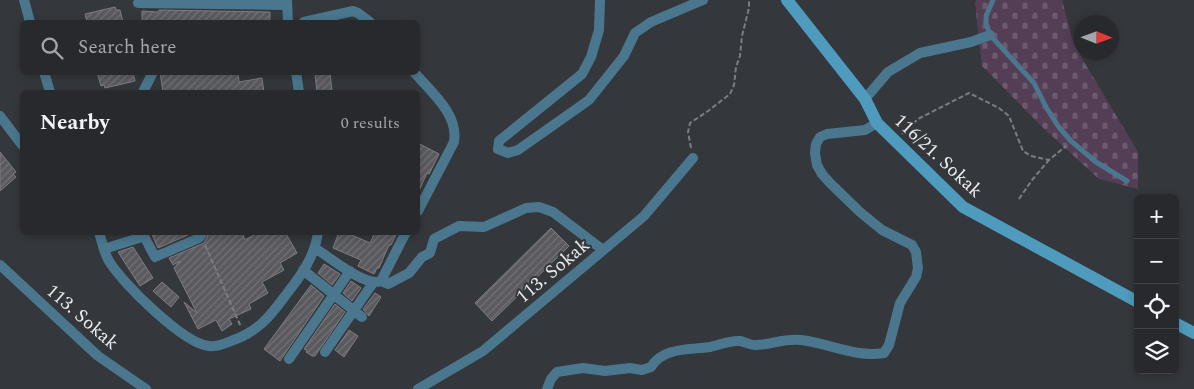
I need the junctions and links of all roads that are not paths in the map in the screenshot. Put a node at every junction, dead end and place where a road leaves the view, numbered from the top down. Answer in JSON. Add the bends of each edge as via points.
{"nodes":[{"id":1,"x":24,"y":0,"type":"edge"},
{"id":2,"x":600,"y":0,"type":"edge"},
{"id":3,"x":703,"y":0,"type":"edge"},
{"id":4,"x":787,"y":0,"type":"edge"},
{"id":5,"x":993,"y":0,"type":"edge"},
{"id":6,"x":138,"y":3,"type":"dead end"},
{"id":7,"x":287,"y":3,"type":"edge"},
{"id":8,"x":29,"y":20,"type":"edge"},
{"id":9,"x":288,"y":20,"type":"edge"},
{"id":10,"x":313,"y":20,"type":"edge"},
{"id":11,"x":367,"y":20,"type":"edge"},
{"id":12,"x":990,"y":35,"type":"junction"},
{"id":13,"x":45,"y":75,"type":"edge"},
{"id":14,"x":152,"y":75,"type":"edge"},
{"id":15,"x":296,"y":75,"type":"edge"},
{"id":16,"x":417,"y":75,"type":"edge"},
{"id":17,"x":49,"y":90,"type":"edge"},
{"id":18,"x":144,"y":90,"type":"edge"},
{"id":19,"x":299,"y":90,"type":"edge"},
{"id":20,"x":865,"y":98,"type":"junction"},
{"id":21,"x":0,"y":116,"type":"edge"},
{"id":22,"x":877,"y":123,"type":"junction"},
{"id":23,"x":20,"y":141,"type":"edge"},
{"id":24,"x":693,"y":158,"type":"road end"},
{"id":25,"x":1127,"y":181,"type":"dead end"},
{"id":26,"x":420,"y":207,"type":"edge"},
{"id":27,"x":100,"y":235,"type":"edge"},
{"id":28,"x":198,"y":235,"type":"edge"},
{"id":29,"x":317,"y":235,"type":"edge"},
{"id":30,"x":404,"y":235,"type":"edge"},
{"id":31,"x":315,"y":248,"type":"junction"},
{"id":32,"x":104,"y":249,"type":"junction"},
{"id":33,"x":603,"y":250,"type":"junction"},
{"id":34,"x":0,"y":265,"type":"edge"},
{"id":35,"x":303,"y":270,"type":"junction"},
{"id":36,"x":350,"y":271,"type":"junction"},
{"id":37,"x":377,"y":282,"type":"junction"},
{"id":38,"x":334,"y":294,"type":"junction"},
{"id":39,"x":1134,"y":300,"type":"edge"},
{"id":40,"x":358,"y":314,"type":"junction"},
{"id":41,"x":1179,"y":325,"type":"edge"},
{"id":42,"x":1194,"y":333,"type":"edge"},
{"id":43,"x":325,"y":352,"type":"dead end"},
{"id":44,"x":289,"y":359,"type":"dead end"},
{"id":45,"x":146,"y":389,"type":"edge"},
{"id":46,"x":418,"y":389,"type":"edge"},
{"id":47,"x":547,"y":389,"type":"edge"}],
"edges":[{"from":1,"to":8,"type":"street"},
{"from":2,"to":3,"type":"street","via":[[599,30],[591,58],[582,74],[499,141],[498,149],[518,150],[589,100],[624,56],[635,32]]},
{"from":4,"to":20,"type":"street","name":"116/21. Sokak"},
{"from":5,"to":12,"type":"lane","via":[[986,16]]},
{"from":6,"to":7,"type":"street"},
{"from":7,"to":9,"type":"street"},
{"from":10,"to":11,"type":"street","via":[[353,11]]},
{"from":12,"to":20,"type":"street","via":[[920,53],[888,72]]},
{"from":12,"to":25,"type":"lane","via":[[1034,83],[1058,126],[1071,141],[1096,162]]},
{"from":13,"to":17,"type":"street"},
{"from":14,"to":18,"type":"street"},
{"from":15,"to":19,"type":"street"},
{"from":16,"to":26,"type":"street","via":[[446,110],[455,135]]},
{"from":20,"to":22,"type":"street","name":"116/21. Sokak"},
{"from":21,"to":23,"type":"street"},
{"from":22,"to":39,"type":"street","name":"116/21. Sokak","via":[[963,207]]},
{"from":22,"to":47,"type":"street","via":[[865,130],[820,137],[815,152],[817,165],[830,183],[882,230],[912,245],[916,252],[916,277],[900,303],[884,353],[858,353],[804,340],[787,339],[755,345],[732,342],[685,348],[666,354],[642,370],[583,368],[557,372]]},
{"from":24,"to":33,"type":"street","name":"113. Sokak","via":[[644,216]]},
{"from":27,"to":32,"type":"street"},
{"from":28,"to":32,"type":"street","via":[[155,258],[142,237]]},
{"from":29,"to":31,"type":"street"},
{"from":30,"to":37,"type":"street"},
{"from":31,"to":35,"type":"street"},
{"from":31,"to":36,"type":"street"},
{"from":32,"to":35,"type":"street","via":[[119,275],[147,305],[191,339],[207,346],[220,346],[254,332],[277,307]]},
{"from":33,"to":37,"type":"street","via":[[553,212],[539,207],[526,208],[484,227],[459,226],[434,239],[430,253],[410,273],[388,284]]},
{"from":33,"to":46,"type":"street","name":"113. Sokak","via":[[483,351]]},
{"from":34,"to":45,"type":"street","name":"113. Sokak","via":[[98,356]]},
{"from":35,"to":38,"type":"street"},
{"from":36,"to":37,"type":"street"},
{"from":36,"to":38,"type":"street"},
{"from":37,"to":40,"type":"street"},
{"from":38,"to":40,"type":"street"},
{"from":38,"to":44,"type":"street"},
{"from":40,"to":43,"type":"street"},
{"from":41,"to":42,"type":"street"}]}
